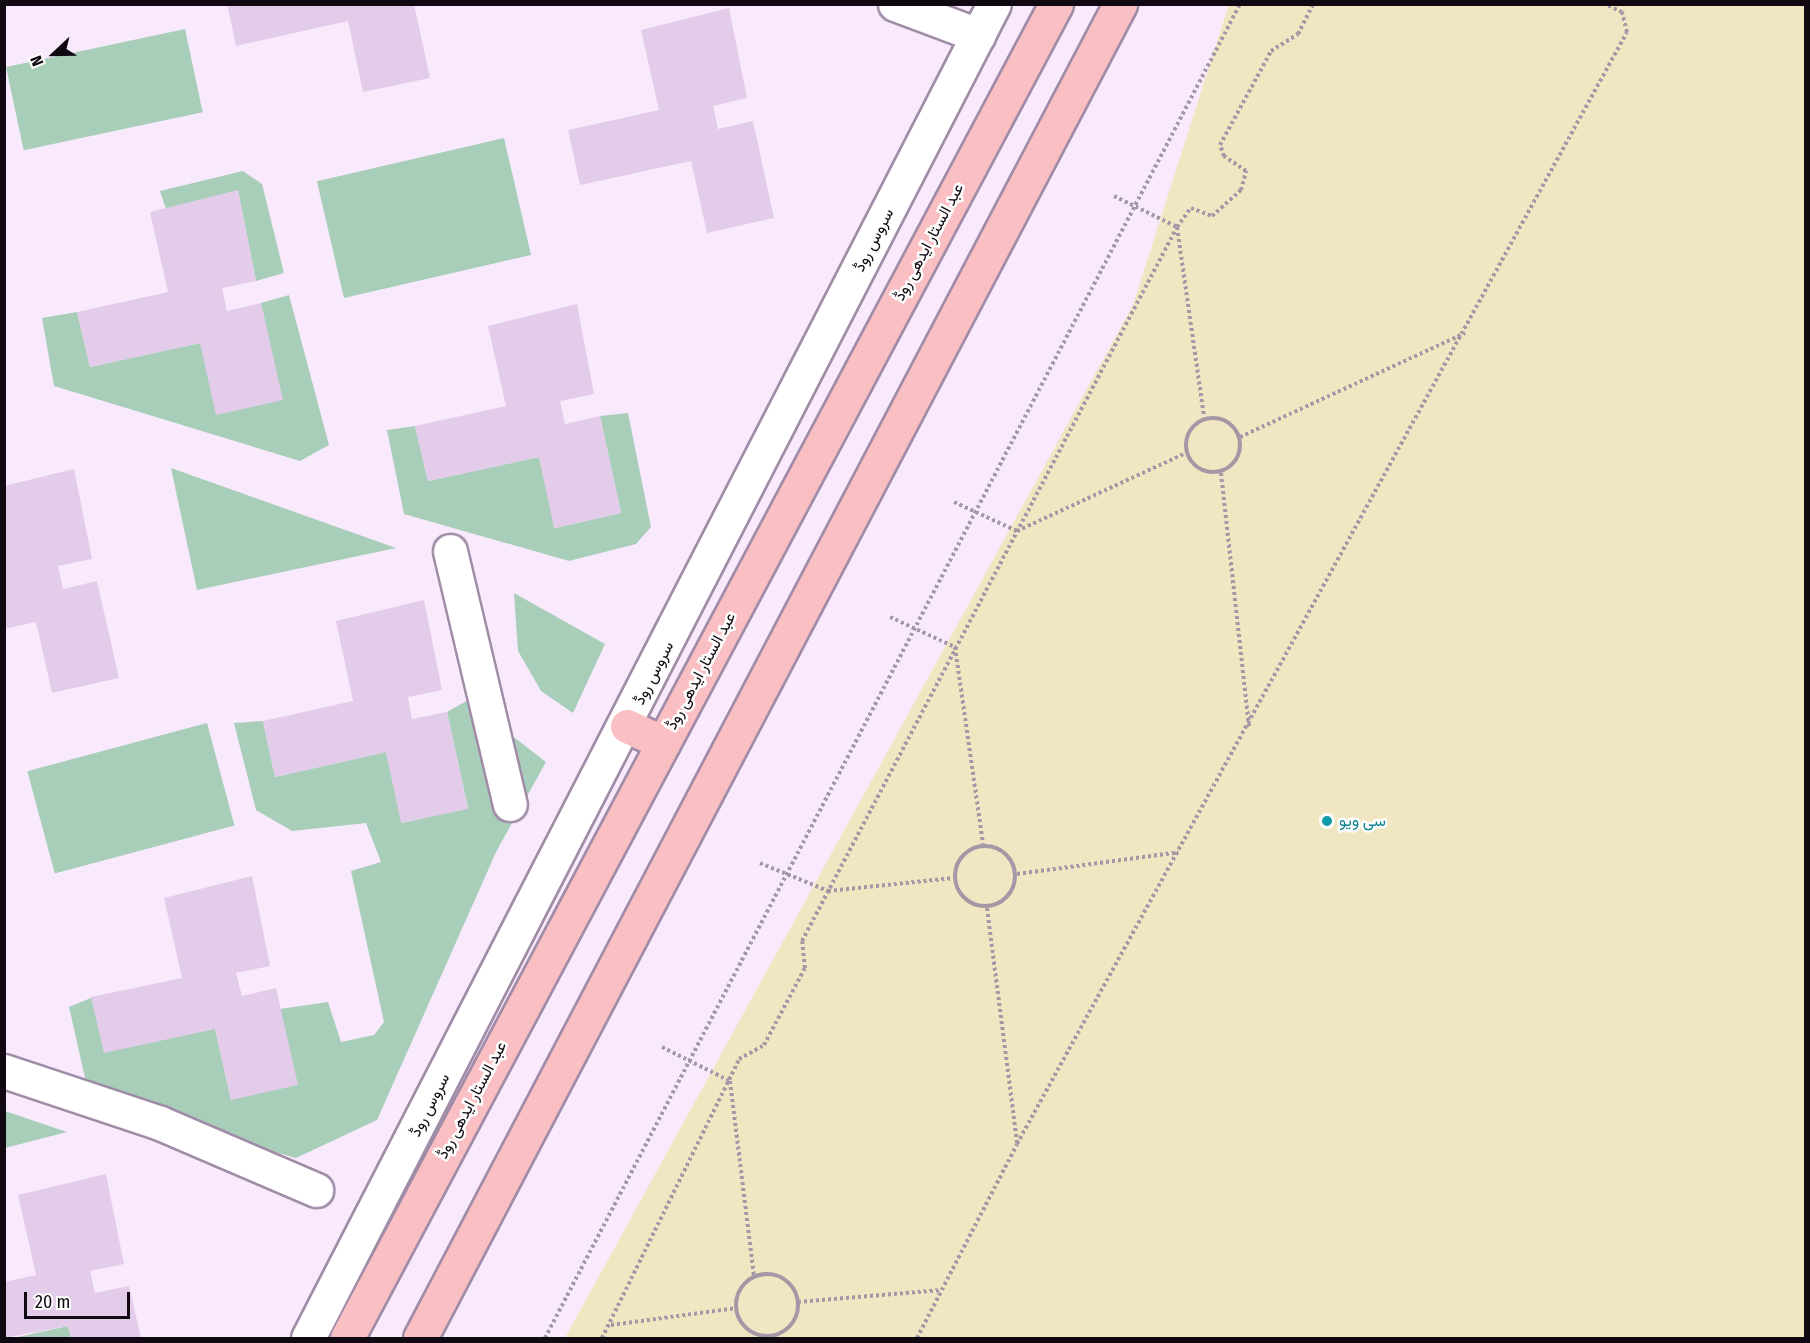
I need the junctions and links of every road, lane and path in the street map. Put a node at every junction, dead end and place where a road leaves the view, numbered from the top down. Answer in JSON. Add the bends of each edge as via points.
{"nodes":[{"id":1,"x":895,"y":4,"type":"edge"},
{"id":2,"x":994,"y":4,"type":"edge"},
{"id":3,"x":1056,"y":4,"type":"edge"},
{"id":4,"x":1120,"y":4,"type":"edge"},
{"id":5,"x":1240,"y":4,"type":"edge"},
{"id":6,"x":1313,"y":4,"type":"edge"},
{"id":7,"x":1605,"y":4,"type":"edge"},
{"id":8,"x":978,"y":34,"type":"junction"},
{"id":9,"x":1114,"y":196,"type":"dead end"},
{"id":10,"x":1136,"y":207,"type":"junction"},
{"id":11,"x":1177,"y":227,"type":"junction"},
{"id":12,"x":1465,"y":333,"type":"junction"},
{"id":13,"x":1204,"y":417,"type":"junction"},
{"id":14,"x":1240,"y":437,"type":"junction"},
{"id":15,"x":1186,"y":453,"type":"junction"},
{"id":16,"x":1221,"y":473,"type":"junction"},
{"id":17,"x":954,"y":502,"type":"dead end"},
{"id":18,"x":978,"y":513,"type":"junction"},
{"id":19,"x":1017,"y":531,"type":"junction"},
{"id":20,"x":450,"y":551,"type":"dead end"},
{"id":21,"x":890,"y":617,"type":"dead end"},
{"id":22,"x":915,"y":628,"type":"junction"},
{"id":23,"x":956,"y":647,"type":"junction"},
{"id":24,"x":627,"y":726,"type":"junction"},
{"id":25,"x":1249,"y":728,"type":"junction"},
{"id":26,"x":663,"y":743,"type":"junction"},
{"id":27,"x":510,"y":804,"type":"dead end"},
{"id":28,"x":983,"y":844,"type":"junction"},
{"id":29,"x":1180,"y":852,"type":"junction"},
{"id":30,"x":760,"y":863,"type":"dead end"},
{"id":31,"x":785,"y":873,"type":"junction"},
{"id":32,"x":1017,"y":874,"type":"junction"},
{"id":33,"x":953,"y":878,"type":"junction"},
{"id":34,"x":828,"y":891,"type":"junction"},
{"id":35,"x":987,"y":908,"type":"junction"},
{"id":36,"x":662,"y":1047,"type":"dead end"},
{"id":37,"x":690,"y":1060,"type":"junction"},
{"id":38,"x":4,"y":1071,"type":"edge"},
{"id":39,"x":730,"y":1081,"type":"junction"},
{"id":40,"x":1017,"y":1144,"type":"junction"},
{"id":41,"x":316,"y":1190,"type":"dead end"},
{"id":42,"x":754,"y":1276,"type":"junction"},
{"id":43,"x":942,"y":1290,"type":"junction"},
{"id":44,"x":798,"y":1302,"type":"junction"},
{"id":45,"x":735,"y":1308,"type":"junction"},
{"id":46,"x":610,"y":1325,"type":"junction"},
{"id":47,"x":768,"y":1337,"type":"edge"},
{"id":48,"x":308,"y":1338,"type":"edge"},
{"id":49,"x":347,"y":1338,"type":"edge"},
{"id":50,"x":420,"y":1338,"type":"edge"},
{"id":51,"x":545,"y":1338,"type":"edge"},
{"id":52,"x":603,"y":1338,"type":"edge"},
{"id":53,"x":917,"y":1338,"type":"edge"}],
"edges":[{"from":1,"to":8,"type":"street"},
{"from":2,"to":8,"type":"street","name":"سروس روڈ"},
{"from":3,"to":26,"type":"main road","name":"عبد الستار ایدھی روڈ"},
{"from":4,"to":50,"type":"main road"},
{"from":5,"to":10,"type":"path"},
{"from":6,"to":11,"type":"path","via":[[1298,34],[1271,51],[1220,144],[1224,156],[1246,171],[1241,190],[1212,216],[1191,208]]},
{"from":7,"to":12,"type":"path","via":[[1622,12],[1627,32]]},
{"from":8,"to":24,"type":"street","name":"سروس روڈ"},
{"from":9,"to":10,"type":"path"},
{"from":10,"to":11,"type":"path"},
{"from":10,"to":18,"type":"path"},
{"from":11,"to":13,"type":"path"},
{"from":11,"to":19,"type":"path"},
{"from":12,"to":14,"type":"path"},
{"from":12,"to":25,"type":"path"},
{"from":13,"to":14,"type":"path","via":[[1226,420]]},
{"from":13,"to":15,"type":"path","via":[[1188,432]]},
{"from":14,"to":16,"type":"path","via":[[1238,459]]},
{"from":15,"to":16,"type":"path","via":[[1200,471]]},
{"from":15,"to":19,"type":"path"},
{"from":16,"to":25,"type":"path"},
{"from":17,"to":18,"type":"path"},
{"from":18,"to":19,"type":"path"},
{"from":18,"to":22,"type":"path"},
{"from":19,"to":23,"type":"path"},
{"from":20,"to":27,"type":"street"},
{"from":21,"to":22,"type":"path"},
{"from":22,"to":23,"type":"path"},
{"from":22,"to":31,"type":"path"},
{"from":23,"to":28,"type":"path"},
{"from":23,"to":34,"type":"path"},
{"from":24,"to":26,"type":"main road"},
{"from":24,"to":48,"type":"street","name":"سروس روڈ"},
{"from":25,"to":29,"type":"path"},
{"from":26,"to":49,"type":"main road","name":"عبد الستار ایدھی روڈ"},
{"from":28,"to":32,"type":"path","via":[[1006,853]]},
{"from":28,"to":33,"type":"path","via":[[961,855]]},
{"from":29,"to":32,"type":"path"},
{"from":29,"to":40,"type":"path"},
{"from":30,"to":31,"type":"path"},
{"from":31,"to":34,"type":"path"},
{"from":31,"to":37,"type":"path"},
{"from":32,"to":35,"type":"path","via":[[1009,898]]},
{"from":33,"to":34,"type":"path"},
{"from":33,"to":35,"type":"path","via":[[964,900]]},
{"from":34,"to":39,"type":"path","via":[[802,942],[806,968],[764,1045],[740,1059]]},
{"from":35,"to":40,"type":"path"},
{"from":36,"to":37,"type":"path"},
{"from":37,"to":39,"type":"path"},
{"from":37,"to":51,"type":"path"},
{"from":38,"to":41,"type":"street","via":[[160,1123]]},
{"from":39,"to":42,"type":"path"},
{"from":39,"to":46,"type":"path"},
{"from":40,"to":43,"type":"path"},
{"from":42,"to":44,"type":"path","via":[[774,1275],[790,1285]]},
{"from":42,"to":45,"type":"path","via":[[740,1289]]},
{"from":43,"to":44,"type":"path"},
{"from":43,"to":53,"type":"path"},
{"from":44,"to":47,"type":"path","via":[[795,1321],[780,1334]]},
{"from":45,"to":46,"type":"path"},
{"from":45,"to":47,"type":"path","via":[[744,1326]]},
{"from":46,"to":52,"type":"path"}]}
